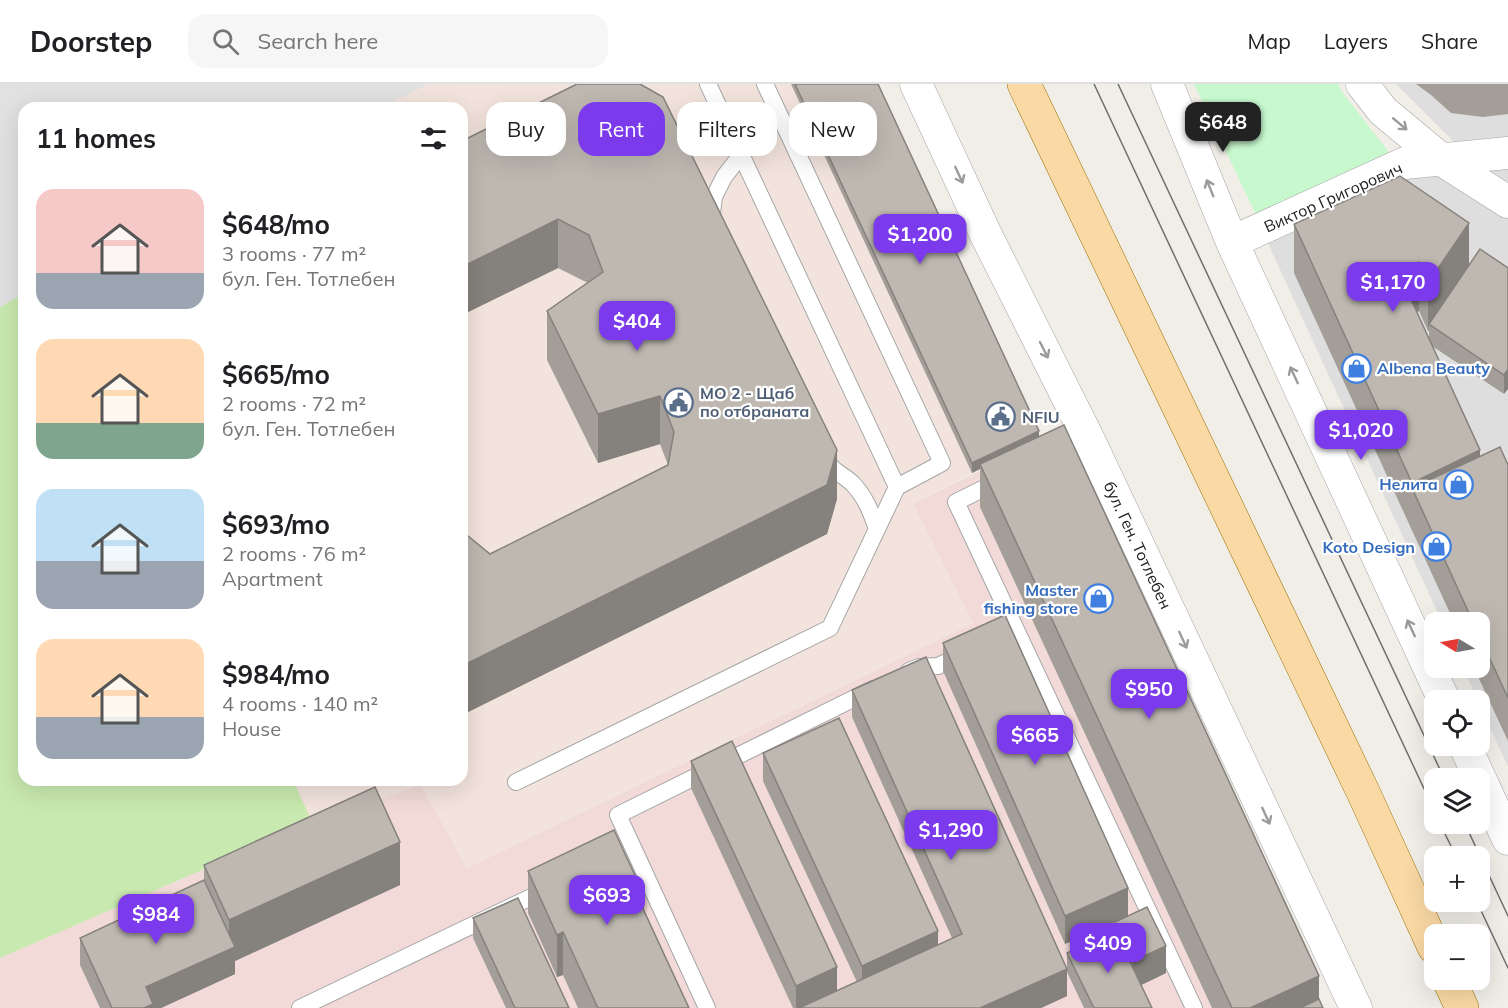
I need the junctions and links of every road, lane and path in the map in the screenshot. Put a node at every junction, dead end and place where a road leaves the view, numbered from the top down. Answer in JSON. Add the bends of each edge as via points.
{"nodes":[{"id":1,"x":708,"y":84,"type":"edge"},
{"id":2,"x":765,"y":84,"type":"edge"},
{"id":3,"x":916,"y":84,"type":"edge"},
{"id":4,"x":1024,"y":84,"type":"edge"},
{"id":5,"x":1167,"y":84,"type":"edge"},
{"id":6,"x":1362,"y":84,"type":"edge"},
{"id":7,"x":716,"y":102,"type":"edge"},
{"id":8,"x":1508,"y":153,"type":"edge"},
{"id":9,"x":740,"y":156,"type":"edge"},
{"id":10,"x":741,"y":156,"type":"edge"},
{"id":11,"x":1442,"y":160,"type":"junction"},
{"id":12,"x":1508,"y":202,"type":"edge"},
{"id":13,"x":716,"y":233,"type":"edge"},
{"id":14,"x":1232,"y":242,"type":"junction"},
{"id":15,"x":819,"y":443,"type":"edge"},
{"id":16,"x":1016,"y":473,"type":"edge"},
{"id":17,"x":897,"y":487,"type":"junction"},
{"id":18,"x":877,"y":529,"type":"junction"},
{"id":19,"x":1016,"y":629,"type":"junction"},
{"id":20,"x":997,"y":638,"type":"edge"},
{"id":21,"x":977,"y":647,"type":"edge"},
{"id":22,"x":1439,"y":690,"type":"edge"},
{"id":23,"x":1470,"y":756,"type":"edge"},
{"id":24,"x":516,"y":782,"type":"dead end"},
{"id":25,"x":1508,"y":839,"type":"edge"},
{"id":26,"x":558,"y":884,"type":"edge"},
{"id":27,"x":1424,"y":925,"type":"edge"},
{"id":28,"x":1454,"y":990,"type":"edge"},
{"id":29,"x":300,"y":1008,"type":"edge"},
{"id":30,"x":707,"y":1008,"type":"edge"},
{"id":31,"x":1194,"y":1008,"type":"edge"},
{"id":32,"x":1356,"y":1008,"type":"edge"},
{"id":33,"x":1462,"y":1008,"type":"edge"}],
"edges":[{"from":1,"to":7,"type":"lane"},
{"from":2,"to":17,"type":"lane","via":[[942,463]]},
{"from":3,"to":32,"type":"street","name":"бул. Ген. Тотлебен","one_way":true},
{"from":4,"to":27,"type":"main road"},
{"from":14,"to":5,"type":"street","one_way":true},
{"from":6,"to":11,"type":"street","one_way":true,"via":[[1383,111]]},
{"from":8,"to":11,"type":"street","name":"Виктор Григорович"},
{"from":9,"to":13,"type":"lane","via":[[714,197],[710,222]]},
{"from":10,"to":17,"type":"lane"},
{"from":11,"to":12,"type":"street"},
{"from":11,"to":14,"type":"street","name":"Виктор Григорович","via":[[1406,163]]},
{"from":22,"to":14,"type":"street","one_way":true},
{"from":15,"to":18,"type":"lane","via":[[836,473],[852,483],[869,507]]},
{"from":16,"to":19,"type":"lane","via":[[956,502]]},
{"from":17,"to":18,"type":"lane"},
{"from":18,"to":24,"type":"lane","via":[[830,628]]},
{"from":19,"to":20,"type":"lane"},
{"from":19,"to":31,"type":"lane"},
{"from":21,"to":30,"type":"lane","via":[[938,666],[919,666],[618,815],[628,850]]},
{"from":23,"to":25,"type":"street"},
{"from":26,"to":29,"type":"lane"},
{"from":28,"to":33,"type":"main road"}]}
